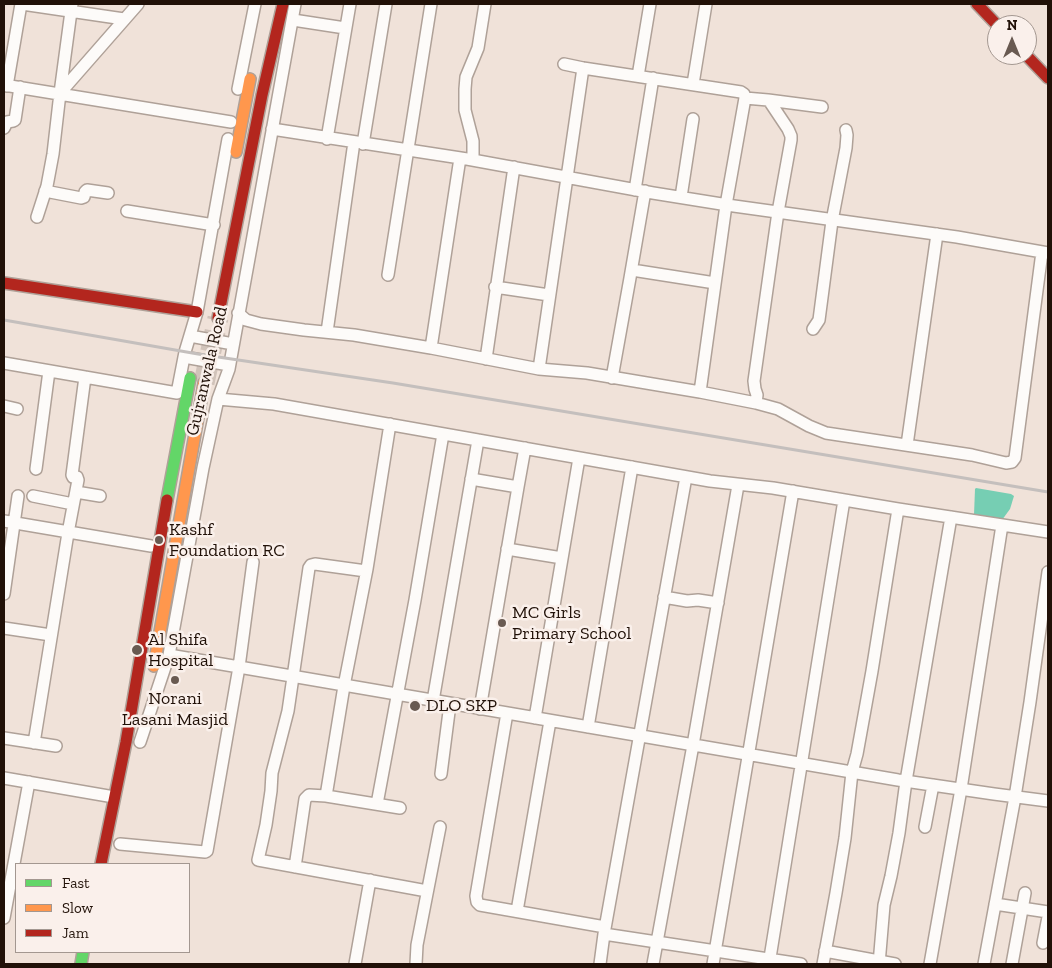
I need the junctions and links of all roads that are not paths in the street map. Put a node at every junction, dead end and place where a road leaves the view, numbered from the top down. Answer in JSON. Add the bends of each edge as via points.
{"nodes":[{"id":1,"x":21,"y":4,"type":"edge"},
{"id":2,"x":138,"y":4,"type":"edge"},
{"id":3,"x":255,"y":4,"type":"edge"},
{"id":4,"x":283,"y":4,"type":"edge"},
{"id":5,"x":295,"y":4,"type":"edge"},
{"id":6,"x":350,"y":4,"type":"edge"},
{"id":7,"x":386,"y":4,"type":"edge"},
{"id":8,"x":431,"y":4,"type":"edge"},
{"id":9,"x":484,"y":4,"type":"edge"},
{"id":10,"x":650,"y":4,"type":"edge"},
{"id":11,"x":706,"y":4,"type":"edge"},
{"id":12,"x":977,"y":4,"type":"edge"},
{"id":13,"x":71,"y":8,"type":"edge"},
{"id":14,"x":987,"y":15,"type":"edge"},
{"id":15,"x":124,"y":19,"type":"junction"},
{"id":16,"x":293,"y":20,"type":"junction"},
{"id":17,"x":346,"y":28,"type":"junction"},
{"id":18,"x":258,"y":45,"type":"dead end"},
{"id":19,"x":564,"y":64,"type":"dead end"},
{"id":20,"x":1036,"y":65,"type":"edge"},
{"id":21,"x":583,"y":68,"type":"junction"},
{"id":22,"x":638,"y":76,"type":"junction"},
{"id":23,"x":653,"y":78,"type":"junction"},
{"id":24,"x":1048,"y":78,"type":"edge"},
{"id":25,"x":693,"y":84,"type":"junction"},
{"id":26,"x":6,"y":85,"type":"edge"},
{"id":27,"x":20,"y":88,"type":"junction"},
{"id":28,"x":60,"y":93,"type":"junction"},
{"id":29,"x":745,"y":98,"type":"junction"},
{"id":30,"x":768,"y":100,"type":"junction"},
{"id":31,"x":822,"y":107,"type":"dead end"},
{"id":32,"x":693,"y":119,"type":"dead end"},
{"id":33,"x":231,"y":122,"type":"junction"},
{"id":34,"x":4,"y":128,"type":"edge"},
{"id":35,"x":272,"y":129,"type":"junction"},
{"id":36,"x":846,"y":130,"type":"dead end"},
{"id":37,"x":327,"y":138,"type":"junction"},
{"id":38,"x":358,"y":143,"type":"junction"},
{"id":39,"x":408,"y":150,"type":"junction"},
{"id":40,"x":460,"y":158,"type":"junction"},
{"id":41,"x":473,"y":160,"type":"junction"},
{"id":42,"x":514,"y":167,"type":"junction"},
{"id":43,"x":566,"y":177,"type":"junction"},
{"id":44,"x":640,"y":190,"type":"junction"},
{"id":45,"x":45,"y":191,"type":"junction"},
{"id":46,"x":108,"y":193,"type":"dead end"},
{"id":47,"x":681,"y":197,"type":"junction"},
{"id":48,"x":726,"y":205,"type":"junction"},
{"id":49,"x":127,"y":211,"type":"dead end"},
{"id":50,"x":778,"y":212,"type":"junction"},
{"id":51,"x":37,"y":217,"type":"dead end"},
{"id":52,"x":832,"y":220,"type":"junction"},
{"id":53,"x":214,"y":225,"type":"junction"},
{"id":54,"x":937,"y":234,"type":"junction"},
{"id":55,"x":1045,"y":253,"type":"edge"},
{"id":56,"x":632,"y":270,"type":"junction"},
{"id":57,"x":388,"y":275,"type":"dead end"},
{"id":58,"x":4,"y":283,"type":"edge"},
{"id":59,"x":715,"y":283,"type":"junction"},
{"id":60,"x":496,"y":287,"type":"junction"},
{"id":61,"x":549,"y":295,"type":"junction"},
{"id":62,"x":238,"y":313,"type":"junction"},
{"id":63,"x":201,"y":315,"type":"junction"},
{"id":64,"x":218,"y":318,"type":"tunnel mouth"},
{"id":65,"x":813,"y":329,"type":"dead end"},
{"id":66,"x":327,"y":332,"type":"junction"},
{"id":67,"x":190,"y":336,"type":"junction"},
{"id":68,"x":233,"y":344,"type":"junction"},
{"id":69,"x":431,"y":348,"type":"junction"},
{"id":70,"x":184,"y":357,"type":"junction"},
{"id":71,"x":486,"y":359,"type":"junction"},
{"id":72,"x":4,"y":363,"type":"edge"},
{"id":73,"x":230,"y":365,"type":"junction"},
{"id":74,"x":539,"y":369,"type":"junction"},
{"id":75,"x":50,"y":371,"type":"junction"},
{"id":76,"x":86,"y":377,"type":"junction"},
{"id":77,"x":190,"y":378,"type":"tunnel mouth"},
{"id":78,"x":612,"y":378,"type":"junction"},
{"id":79,"x":204,"y":383,"type":"tunnel mouth"},
{"id":80,"x":700,"y":392,"type":"junction"},
{"id":81,"x":177,"y":393,"type":"junction"},
{"id":82,"x":218,"y":399,"type":"junction"},
{"id":83,"x":756,"y":403,"type":"junction"},
{"id":84,"x":4,"y":406,"type":"edge"},
{"id":85,"x":17,"y":408,"type":"dead end"},
{"id":86,"x":390,"y":424,"type":"junction"},
{"id":87,"x":444,"y":434,"type":"junction"},
{"id":88,"x":478,"y":440,"type":"junction"},
{"id":89,"x":907,"y":445,"type":"junction"},
{"id":90,"x":525,"y":448,"type":"junction"},
{"id":91,"x":579,"y":458,"type":"junction"},
{"id":92,"x":632,"y":467,"type":"junction"},
{"id":93,"x":36,"y":469,"type":"dead end"},
{"id":94,"x":686,"y":477,"type":"junction"},
{"id":95,"x":471,"y":479,"type":"junction"},
{"id":96,"x":738,"y":485,"type":"junction"},
{"id":97,"x":518,"y":487,"type":"junction"},
{"id":98,"x":793,"y":491,"type":"junction"},
{"id":99,"x":76,"y":492,"type":"junction"},
{"id":100,"x":18,"y":496,"type":"dead end"},
{"id":101,"x":33,"y":496,"type":"dead end"},
{"id":102,"x":100,"y":496,"type":"dead end"},
{"id":103,"x":844,"y":500,"type":"junction"},
{"id":104,"x":73,"y":504,"type":"junction"},
{"id":105,"x":898,"y":509,"type":"junction"},
{"id":106,"x":951,"y":517,"type":"junction"},
{"id":107,"x":9,"y":522,"type":"edge"},
{"id":108,"x":1002,"y":525,"type":"junction"},
{"id":109,"x":1048,"y":532,"type":"edge"},
{"id":110,"x":68,"y":533,"type":"junction"},
{"id":111,"x":151,"y":546,"type":"junction"},
{"id":112,"x":507,"y":548,"type":"junction"},
{"id":113,"x":562,"y":558,"type":"junction"},
{"id":114,"x":253,"y":562,"type":"dead end"},
{"id":115,"x":366,"y":572,"type":"junction"},
{"id":116,"x":1048,"y":572,"type":"edge"},
{"id":117,"x":4,"y":594,"type":"edge"},
{"id":118,"x":664,"y":597,"type":"junction"},
{"id":119,"x":718,"y":603,"type":"junction"},
{"id":120,"x":4,"y":628,"type":"edge"},
{"id":121,"x":51,"y":635,"type":"junction"},
{"id":122,"x":169,"y":655,"type":"junction"},
{"id":123,"x":239,"y":667,"type":"junction"},
{"id":124,"x":292,"y":677,"type":"junction"},
{"id":125,"x":344,"y":686,"type":"junction"},
{"id":126,"x":398,"y":695,"type":"junction"},
{"id":127,"x":433,"y":701,"type":"junction"},
{"id":128,"x":450,"y":704,"type":"junction"},
{"id":129,"x":480,"y":709,"type":"junction"},
{"id":130,"x":507,"y":713,"type":"junction"},
{"id":131,"x":535,"y":718,"type":"junction"},
{"id":132,"x":550,"y":721,"type":"junction"},
{"id":133,"x":588,"y":727,"type":"junction"},
{"id":134,"x":640,"y":736,"type":"junction"},
{"id":135,"x":4,"y":738,"type":"edge"},
{"id":136,"x":126,"y":742,"type":"junction"},
{"id":137,"x":34,"y":743,"type":"junction"},
{"id":138,"x":693,"y":745,"type":"junction"},
{"id":139,"x":56,"y":746,"type":"dead end"},
{"id":140,"x":139,"y":747,"type":"joint"},
{"id":141,"x":748,"y":754,"type":"junction"},
{"id":142,"x":802,"y":763,"type":"junction"},
{"id":143,"x":852,"y":772,"type":"junction"},
{"id":144,"x":441,"y":774,"type":"dead end"},
{"id":145,"x":4,"y":778,"type":"edge"},
{"id":146,"x":906,"y":781,"type":"junction"},
{"id":147,"x":29,"y":782,"type":"junction"},
{"id":148,"x":933,"y":785,"type":"junction"},
{"id":149,"x":961,"y":789,"type":"junction"},
{"id":150,"x":326,"y":796,"type":"junction"},
{"id":151,"x":114,"y":797,"type":"junction"},
{"id":152,"x":1015,"y":797,"type":"junction"},
{"id":153,"x":1048,"y":801,"type":"edge"},
{"id":154,"x":378,"y":804,"type":"junction"},
{"id":155,"x":400,"y":808,"type":"dead end"},
{"id":156,"x":440,"y":827,"type":"dead end"},
{"id":157,"x":925,"y":827,"type":"dead end"},
{"id":158,"x":121,"y":839,"type":"joint"},
{"id":159,"x":117,"y":858,"type":"dead end"},
{"id":160,"x":101,"y":863,"type":"edge"},
{"id":161,"x":295,"y":866,"type":"junction"},
{"id":162,"x":370,"y":880,"type":"junction"},
{"id":163,"x":427,"y":891,"type":"junction"},
{"id":164,"x":1025,"y":893,"type":"dead end"},
{"id":165,"x":995,"y":904,"type":"junction"},
{"id":166,"x":1023,"y":908,"type":"junction"},
{"id":167,"x":517,"y":911,"type":"junction"},
{"id":168,"x":1048,"y":912,"type":"edge"},
{"id":169,"x":1048,"y":917,"type":"edge"},
{"id":170,"x":4,"y":918,"type":"edge"},
{"id":171,"x":604,"y":930,"type":"junction"},
{"id":172,"x":657,"y":943,"type":"junction"},
{"id":173,"x":1043,"y":943,"type":"dead end"},
{"id":174,"x":715,"y":951,"type":"junction"},
{"id":175,"x":825,"y":951,"type":"junction"},
{"id":176,"x":770,"y":962,"type":"edge"},
{"id":177,"x":879,"y":963,"type":"edge"},
{"id":178,"x":355,"y":964,"type":"edge"},
{"id":179,"x":416,"y":964,"type":"edge"},
{"id":180,"x":600,"y":964,"type":"edge"},
{"id":181,"x":653,"y":964,"type":"edge"},
{"id":182,"x":713,"y":964,"type":"edge"},
{"id":183,"x":801,"y":964,"type":"edge"},
{"id":184,"x":823,"y":964,"type":"edge"},
{"id":185,"x":896,"y":964,"type":"edge"},
{"id":186,"x":930,"y":964,"type":"edge"},
{"id":187,"x":984,"y":964,"type":"edge"},
{"id":188,"x":1012,"y":964,"type":"edge"}],
"edges":[{"from":1,"to":13,"type":"street"},
{"from":1,"to":26,"type":"street"},
{"from":2,"to":15,"type":"street"},
{"from":3,"to":33,"type":"street","name":"Gujranwala Road"},
{"from":4,"to":64,"type":"main road","name":"Gujranwala Road"},
{"from":5,"to":16,"type":"street","name":"Gujranwala Road"},
{"from":6,"to":17,"type":"street"},
{"from":7,"to":38,"type":"street"},
{"from":8,"to":39,"type":"street"},
{"from":9,"to":41,"type":"street","via":[[478,48],[466,77],[465,89]]},
{"from":10,"to":22,"type":"street"},
{"from":11,"to":25,"type":"street"},
{"from":12,"to":14,"type":"main road"},
{"from":13,"to":15,"type":"street"},
{"from":13,"to":28,"type":"street"},
{"from":15,"to":28,"type":"street"},
{"from":16,"to":17,"type":"street"},
{"from":16,"to":35,"type":"street","name":"Gujranwala Road"},
{"from":17,"to":37,"type":"street"},
{"from":18,"to":63,"type":"main road","name":"Gujranwala Road"},
{"from":19,"to":21,"type":"street"},
{"from":20,"to":24,"type":"main road"},
{"from":21,"to":22,"type":"street"},
{"from":21,"to":43,"type":"street"},
{"from":22,"to":23,"type":"street"},
{"from":23,"to":25,"type":"street"},
{"from":23,"to":44,"type":"street"},
{"from":25,"to":29,"type":"street","via":[[741,92]]},
{"from":26,"to":27,"type":"street"},
{"from":27,"to":28,"type":"street"},
{"from":27,"to":34,"type":"street","via":[[15,119],[7,122]]},
{"from":28,"to":33,"type":"street"},
{"from":28,"to":45,"type":"street"},
{"from":29,"to":30,"type":"street"},
{"from":29,"to":48,"type":"street"},
{"from":30,"to":31,"type":"street"},
{"from":30,"to":50,"type":"street","via":[[791,136]]},
{"from":32,"to":47,"type":"street"},
{"from":33,"to":53,"type":"street","name":"Gujranwala Road"},
{"from":35,"to":37,"type":"street"},
{"from":35,"to":62,"type":"street","name":"Gujranwala Road"},
{"from":36,"to":52,"type":"street","via":[[846,148]]},
{"from":37,"to":38,"type":"street"},
{"from":38,"to":39,"type":"street"},
{"from":38,"to":66,"type":"street"},
{"from":39,"to":40,"type":"street"},
{"from":39,"to":57,"type":"street"},
{"from":40,"to":41,"type":"street"},
{"from":40,"to":69,"type":"street"},
{"from":41,"to":42,"type":"street"},
{"from":42,"to":43,"type":"street"},
{"from":42,"to":60,"type":"street"},
{"from":43,"to":44,"type":"street"},
{"from":43,"to":61,"type":"street"},
{"from":44,"to":47,"type":"street"},
{"from":44,"to":56,"type":"street"},
{"from":45,"to":46,"type":"street","via":[[82,198],[86,190]]},
{"from":45,"to":51,"type":"street"},
{"from":47,"to":48,"type":"street"},
{"from":48,"to":50,"type":"street"},
{"from":48,"to":59,"type":"street"},
{"from":49,"to":53,"type":"street"},
{"from":50,"to":52,"type":"street"},
{"from":50,"to":83,"type":"street","via":[[754,381]]},
{"from":52,"to":54,"type":"street"},
{"from":52,"to":65,"type":"street","via":[[819,320]]},
{"from":53,"to":63,"type":"street","name":"Gujranwala Road"},
{"from":54,"to":55,"type":"street"},
{"from":54,"to":89,"type":"street"},
{"from":55,"to":89,"type":"street","via":[[1015,458],[1006,463]]},
{"from":56,"to":59,"type":"street"},
{"from":56,"to":78,"type":"street"},
{"from":58,"to":63,"type":"main road"},
{"from":59,"to":80,"type":"street"},
{"from":60,"to":61,"type":"street"},
{"from":60,"to":71,"type":"street"},
{"from":61,"to":74,"type":"street"},
{"from":62,"to":66,"type":"street","via":[[252,322]]},
{"from":62,"to":68,"type":"street","name":"Gujranwala Road"},
{"from":63,"to":67,"type":"street","name":"Gujranwala Road"},
{"from":66,"to":69,"type":"street"},
{"from":67,"to":68,"type":"street"},
{"from":67,"to":70,"type":"street","name":"Gujranwala Road"},
{"from":68,"to":73,"type":"street","name":"Gujranwala Road"},
{"from":69,"to":71,"type":"street"},
{"from":70,"to":73,"type":"street"},
{"from":70,"to":81,"type":"street","name":"Gujranwala Road"},
{"from":71,"to":74,"type":"street"},
{"from":72,"to":75,"type":"street"},
{"from":73,"to":82,"type":"street","name":"Gujranwala Road"},
{"from":74,"to":78,"type":"street"},
{"from":75,"to":76,"type":"street"},
{"from":75,"to":93,"type":"street"},
{"from":76,"to":81,"type":"street"},
{"from":76,"to":99,"type":"street","via":[[72,473],[78,479]]},
{"from":77,"to":136,"type":"main road","name":"Gujranwala Road","via":[[170,475]]},
{"from":78,"to":80,"type":"street"},
{"from":79,"to":140,"type":"main road","name":"Gujranwala Road"},
{"from":80,"to":83,"type":"street"},
{"from":81,"to":111,"type":"street","name":"Gujranwala Road"},
{"from":82,"to":86,"type":"street","via":[[274,404]]},
{"from":82,"to":122,"type":"street","name":"Gujranwala Road"},
{"from":83,"to":89,"type":"street","via":[[778,409],[826,433]]},
{"from":84,"to":85,"type":"street"},
{"from":86,"to":87,"type":"street"},
{"from":86,"to":115,"type":"street"},
{"from":87,"to":88,"type":"street"},
{"from":87,"to":126,"type":"street"},
{"from":88,"to":90,"type":"street"},
{"from":88,"to":95,"type":"street"},
{"from":90,"to":91,"type":"street"},
{"from":90,"to":97,"type":"street"},
{"from":91,"to":92,"type":"street"},
{"from":91,"to":113,"type":"street"},
{"from":92,"to":94,"type":"street"},
{"from":92,"to":133,"type":"street"},
{"from":94,"to":96,"type":"street"},
{"from":94,"to":118,"type":"street"},
{"from":95,"to":97,"type":"street"},
{"from":95,"to":127,"type":"street"},
{"from":96,"to":98,"type":"street"},
{"from":96,"to":119,"type":"street"},
{"from":97,"to":112,"type":"street"},
{"from":98,"to":103,"type":"street"},
{"from":98,"to":141,"type":"street"},
{"from":99,"to":102,"type":"street"},
{"from":99,"to":104,"type":"street"},
{"from":100,"to":107,"type":"street"},
{"from":101,"to":104,"type":"street"},
{"from":103,"to":105,"type":"street"},
{"from":103,"to":142,"type":"street"},
{"from":104,"to":110,"type":"street"},
{"from":105,"to":106,"type":"street"},
{"from":105,"to":143,"type":"street"},
{"from":106,"to":108,"type":"street"},
{"from":106,"to":146,"type":"street"},
{"from":107,"to":110,"type":"street"},
{"from":107,"to":117,"type":"street"},
{"from":108,"to":109,"type":"street"},
{"from":108,"to":149,"type":"street"},
{"from":110,"to":111,"type":"street"},
{"from":110,"to":121,"type":"street"},
{"from":111,"to":136,"type":"street","name":"Gujranwala Road","via":[[124,692]]},
{"from":112,"to":113,"type":"street"},
{"from":112,"to":129,"type":"street"},
{"from":113,"to":131,"type":"street"},
{"from":114,"to":123,"type":"street"},
{"from":115,"to":124,"type":"street","via":[[318,564],[310,566]]},
{"from":115,"to":125,"type":"street"},
{"from":116,"to":152,"type":"street"},
{"from":118,"to":119,"type":"street"},
{"from":118,"to":134,"type":"street"},
{"from":119,"to":138,"type":"street"},
{"from":120,"to":121,"type":"street"},
{"from":121,"to":137,"type":"street"},
{"from":122,"to":123,"type":"street"},
{"from":122,"to":140,"type":"street","name":"Gujranwala Road"},
{"from":123,"to":124,"type":"street"},
{"from":123,"to":158,"type":"street","via":[[207,852]]},
{"from":124,"to":125,"type":"street"},
{"from":124,"to":161,"type":"street","via":[[258,860]]},
{"from":125,"to":126,"type":"street"},
{"from":125,"to":150,"type":"street"},
{"from":126,"to":127,"type":"street"},
{"from":126,"to":154,"type":"street"},
{"from":127,"to":128,"type":"street"},
{"from":128,"to":129,"type":"street"},
{"from":128,"to":144,"type":"street"},
{"from":129,"to":130,"type":"street"},
{"from":130,"to":131,"type":"street"},
{"from":130,"to":167,"type":"street","via":[[476,900],[480,905]]},
{"from":131,"to":132,"type":"street"},
{"from":132,"to":133,"type":"street"},
{"from":132,"to":167,"type":"street"},
{"from":133,"to":134,"type":"street"},
{"from":134,"to":138,"type":"street"},
{"from":134,"to":171,"type":"street"},
{"from":135,"to":137,"type":"street"},
{"from":136,"to":151,"type":"main road","name":"Gujranwala Road"},
{"from":137,"to":139,"type":"street"},
{"from":138,"to":141,"type":"street"},
{"from":138,"to":172,"type":"street"},
{"from":141,"to":142,"type":"street"},
{"from":141,"to":174,"type":"street"},
{"from":142,"to":143,"type":"street"},
{"from":142,"to":176,"type":"street"},
{"from":143,"to":146,"type":"street"},
{"from":143,"to":175,"type":"street","via":[[845,838]]},
{"from":145,"to":147,"type":"street"},
{"from":146,"to":148,"type":"street"},
{"from":146,"to":177,"type":"street","via":[[884,905]]},
{"from":147,"to":151,"type":"street"},
{"from":147,"to":170,"type":"street"},
{"from":148,"to":149,"type":"street"},
{"from":148,"to":157,"type":"street"},
{"from":149,"to":152,"type":"street"},
{"from":149,"to":186,"type":"street"},
{"from":150,"to":154,"type":"street"},
{"from":150,"to":161,"type":"street","via":[[311,794],[305,799]]},
{"from":151,"to":160,"type":"main road","name":"Gujranwala Road"},
{"from":152,"to":153,"type":"street"},
{"from":152,"to":165,"type":"street"},
{"from":154,"to":155,"type":"street"},
{"from":156,"to":163,"type":"street"},
{"from":158,"to":159,"type":"main road"},
{"from":161,"to":162,"type":"street"},
{"from":162,"to":163,"type":"street"},
{"from":162,"to":178,"type":"street"},
{"from":163,"to":179,"type":"street"},
{"from":164,"to":166,"type":"street"},
{"from":165,"to":166,"type":"street"},
{"from":165,"to":187,"type":"street"},
{"from":166,"to":168,"type":"street"},
{"from":166,"to":188,"type":"street"},
{"from":167,"to":171,"type":"street"},
{"from":169,"to":173,"type":"street"},
{"from":171,"to":172,"type":"street"},
{"from":171,"to":180,"type":"street"},
{"from":172,"to":174,"type":"street"},
{"from":172,"to":181,"type":"street"},
{"from":174,"to":176,"type":"street"},
{"from":174,"to":182,"type":"street"},
{"from":175,"to":177,"type":"street"},
{"from":175,"to":184,"type":"street"},
{"from":176,"to":183,"type":"street"},
{"from":177,"to":185,"type":"street"}]}
